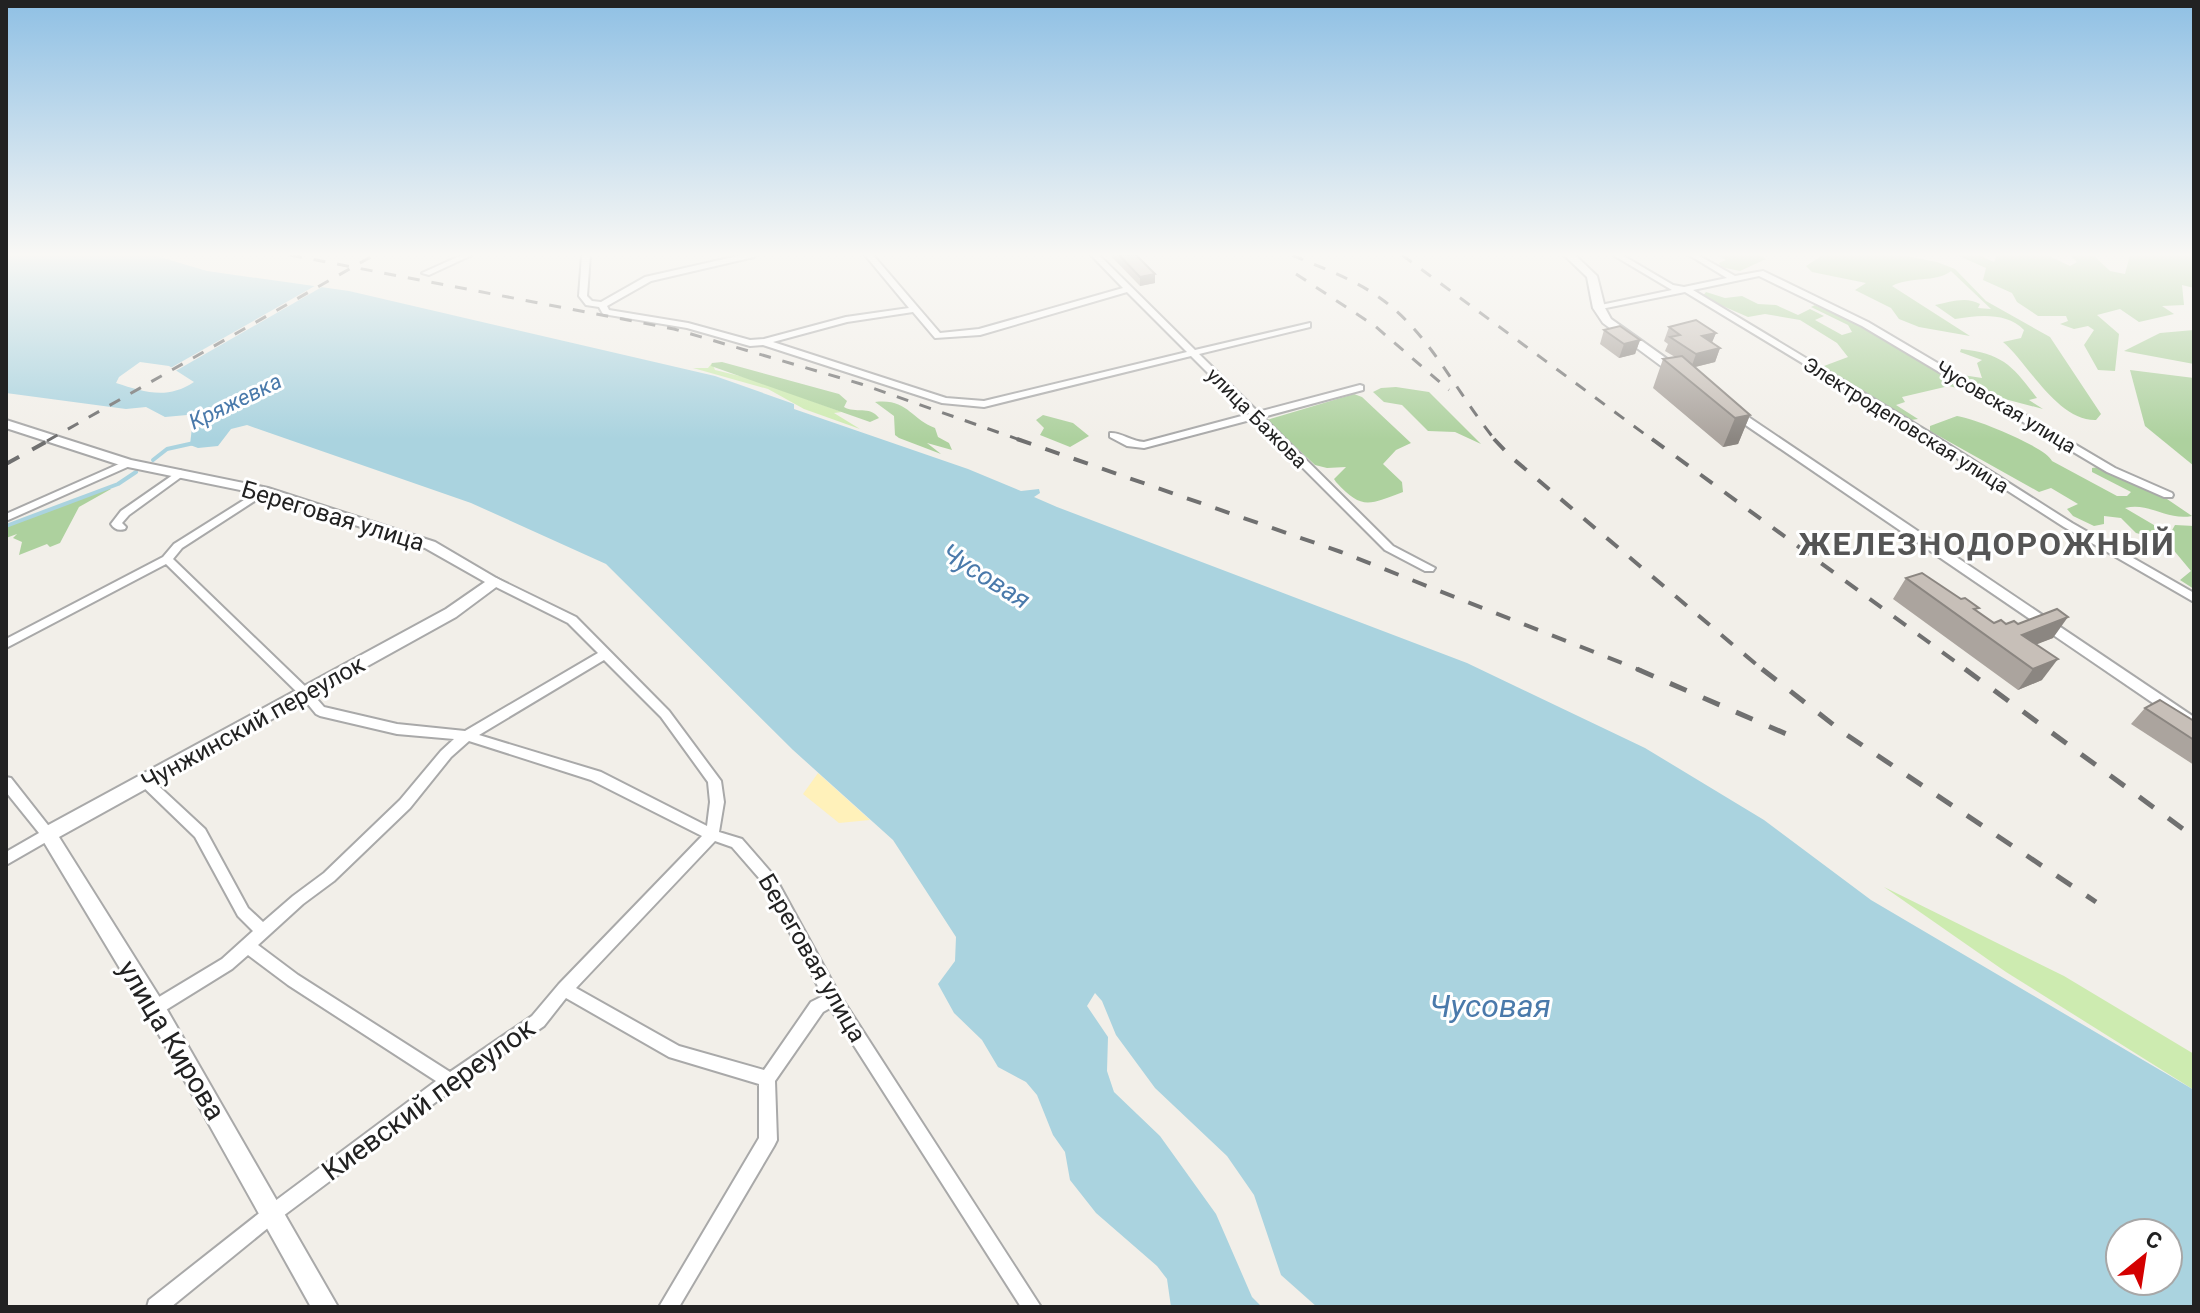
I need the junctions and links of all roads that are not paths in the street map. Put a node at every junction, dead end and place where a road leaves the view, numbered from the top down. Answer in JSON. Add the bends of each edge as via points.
{"nodes":[{"id":1,"x":631,"y":316,"type":"edge"},
{"id":2,"x":870,"y":316,"type":"edge"},
{"id":3,"x":922,"y":316,"type":"edge"},
{"id":4,"x":1034,"y":316,"type":"edge"},
{"id":5,"x":1156,"y":316,"type":"edge"},
{"id":6,"x":1605,"y":316,"type":"edge"},
{"id":7,"x":1731,"y":316,"type":"edge"},
{"id":8,"x":1849,"y":316,"type":"edge"},
{"id":9,"x":1307,"y":325,"type":"dead end"},
{"id":10,"x":764,"y":342,"type":"junction"},
{"id":11,"x":1191,"y":352,"type":"junction"},
{"id":12,"x":1696,"y":385,"type":"edge"},
{"id":13,"x":1360,"y":388,"type":"dead end"},
{"id":14,"x":1719,"y":401,"type":"edge"},
{"id":15,"x":1253,"y":414,"type":"junction"},
{"id":16,"x":6,"y":424,"type":"edge"},
{"id":17,"x":1113,"y":435,"type":"dead end"},
{"id":18,"x":128,"y":463,"type":"junction"},
{"id":19,"x":180,"y":473,"type":"junction"},
{"id":20,"x":263,"y":491,"type":"junction"},
{"id":21,"x":2168,"y":495,"type":"dead end"},
{"id":22,"x":6,"y":518,"type":"edge"},
{"id":23,"x":121,"y":527,"type":"dead end"},
{"id":24,"x":167,"y":559,"type":"junction"},
{"id":25,"x":1429,"y":568,"type":"dead end"},
{"id":26,"x":496,"y":582,"type":"junction"},
{"id":27,"x":2194,"y":598,"type":"edge"},
{"id":28,"x":6,"y":644,"type":"edge"},
{"id":29,"x":605,"y":654,"type":"junction"},
{"id":30,"x":306,"y":694,"type":"junction"},
{"id":31,"x":2194,"y":725,"type":"edge"},
{"id":32,"x":467,"y":736,"type":"junction"},
{"id":33,"x":6,"y":782,"type":"edge"},
{"id":34,"x":145,"y":782,"type":"junction"},
{"id":35,"x":48,"y":834,"type":"junction"},
{"id":36,"x":712,"y":835,"type":"junction"},
{"id":37,"x":6,"y":859,"type":"edge"},
{"id":38,"x":262,"y":931,"type":"junction"},
{"id":39,"x":247,"y":946,"type":"junction"},
{"id":40,"x":564,"y":989,"type":"junction"},
{"id":41,"x":833,"y":999,"type":"junction"},
{"id":42,"x":155,"y":1008,"type":"junction"},
{"id":43,"x":767,"y":1079,"type":"junction"},
{"id":44,"x":450,"y":1081,"type":"junction"},
{"id":45,"x":273,"y":1213,"type":"junction"},
{"id":46,"x":156,"y":1307,"type":"edge"},
{"id":47,"x":325,"y":1307,"type":"edge"},
{"id":48,"x":668,"y":1307,"type":"edge"},
{"id":49,"x":1032,"y":1307,"type":"edge"}],
"edges":[{"from":1,"to":10,"type":"street"},
{"from":2,"to":10,"type":"street"},
{"from":3,"to":4,"type":"street","via":[[938,336],[980,332]]},
{"from":5,"to":11,"type":"street","name":"улица Бажова"},
{"from":6,"to":12,"type":"street"},
{"from":7,"to":27,"type":"street","name":"Электродеповская улица"},
{"from":8,"to":21,"type":"street","name":"Чусовская улица","via":[[2111,470]]},
{"from":9,"to":11,"type":"street"},
{"from":10,"to":11,"type":"street","via":[[945,401],[984,404]]},
{"from":11,"to":15,"type":"street","name":"улица Бажова"},
{"from":13,"to":15,"type":"street"},
{"from":14,"to":31,"type":"street"},
{"from":15,"to":17,"type":"street","via":[[1144,445]]},
{"from":15,"to":25,"type":"street","name":"улица Бажова","via":[[1389,548]]},
{"from":16,"to":18,"type":"street","name":"Береговая улица"},
{"from":18,"to":19,"type":"street","name":"Береговая улица"},
{"from":18,"to":22,"type":"street"},
{"from":19,"to":20,"type":"street","name":"Береговая улица"},
{"from":19,"to":23,"type":"street","via":[[125,513],[116,524]]},
{"from":20,"to":24,"type":"street","via":[[178,546]]},
{"from":20,"to":26,"type":"street","name":"Береговая улица","via":[[430,545]]},
{"from":24,"to":28,"type":"street"},
{"from":24,"to":30,"type":"street"},
{"from":26,"to":29,"type":"street","name":"Береговая улица","via":[[572,620]]},
{"from":26,"to":30,"type":"street","name":"Чунжинский переулок"},
{"from":29,"to":32,"type":"street"},
{"from":29,"to":36,"type":"street","name":"Береговая улица","via":[[665,714],[714,781]]},
{"from":30,"to":32,"type":"street","via":[[320,711],[397,729]]},
{"from":30,"to":34,"type":"street","name":"Чунжинский переулок"},
{"from":32,"to":36,"type":"street","via":[[596,776]]},
{"from":32,"to":38,"type":"street","via":[[329,877]]},
{"from":33,"to":35,"type":"street","name":"улица Кирова"},
{"from":34,"to":35,"type":"street","name":"Чунжинский переулок"},
{"from":34,"to":38,"type":"street","via":[[200,833],[243,912]]},
{"from":35,"to":37,"type":"street","name":"Чунжинский переулок"},
{"from":35,"to":42,"type":"street","name":"улица Кирова"},
{"from":36,"to":40,"type":"street","name":"Киевский переулок"},
{"from":36,"to":41,"type":"street","name":"Береговая улица","via":[[737,843],[770,881]]},
{"from":38,"to":39,"type":"street"},
{"from":39,"to":42,"type":"street"},
{"from":39,"to":44,"type":"street"},
{"from":40,"to":43,"type":"street","via":[[675,1052]]},
{"from":40,"to":44,"type":"street","name":"Киевский переулок","via":[[538,1021]]},
{"from":41,"to":43,"type":"street","via":[[817,1007]]},
{"from":41,"to":49,"type":"street","name":"Береговая улица"},
{"from":42,"to":45,"type":"street","name":"улица Кирова"},
{"from":43,"to":48,"type":"street","via":[[768,1140]]},
{"from":44,"to":45,"type":"street","name":"Киевский переулок"},
{"from":45,"to":46,"type":"street","name":"Киевский переулок"},
{"from":45,"to":47,"type":"street","name":"улица Кирова"}]}
